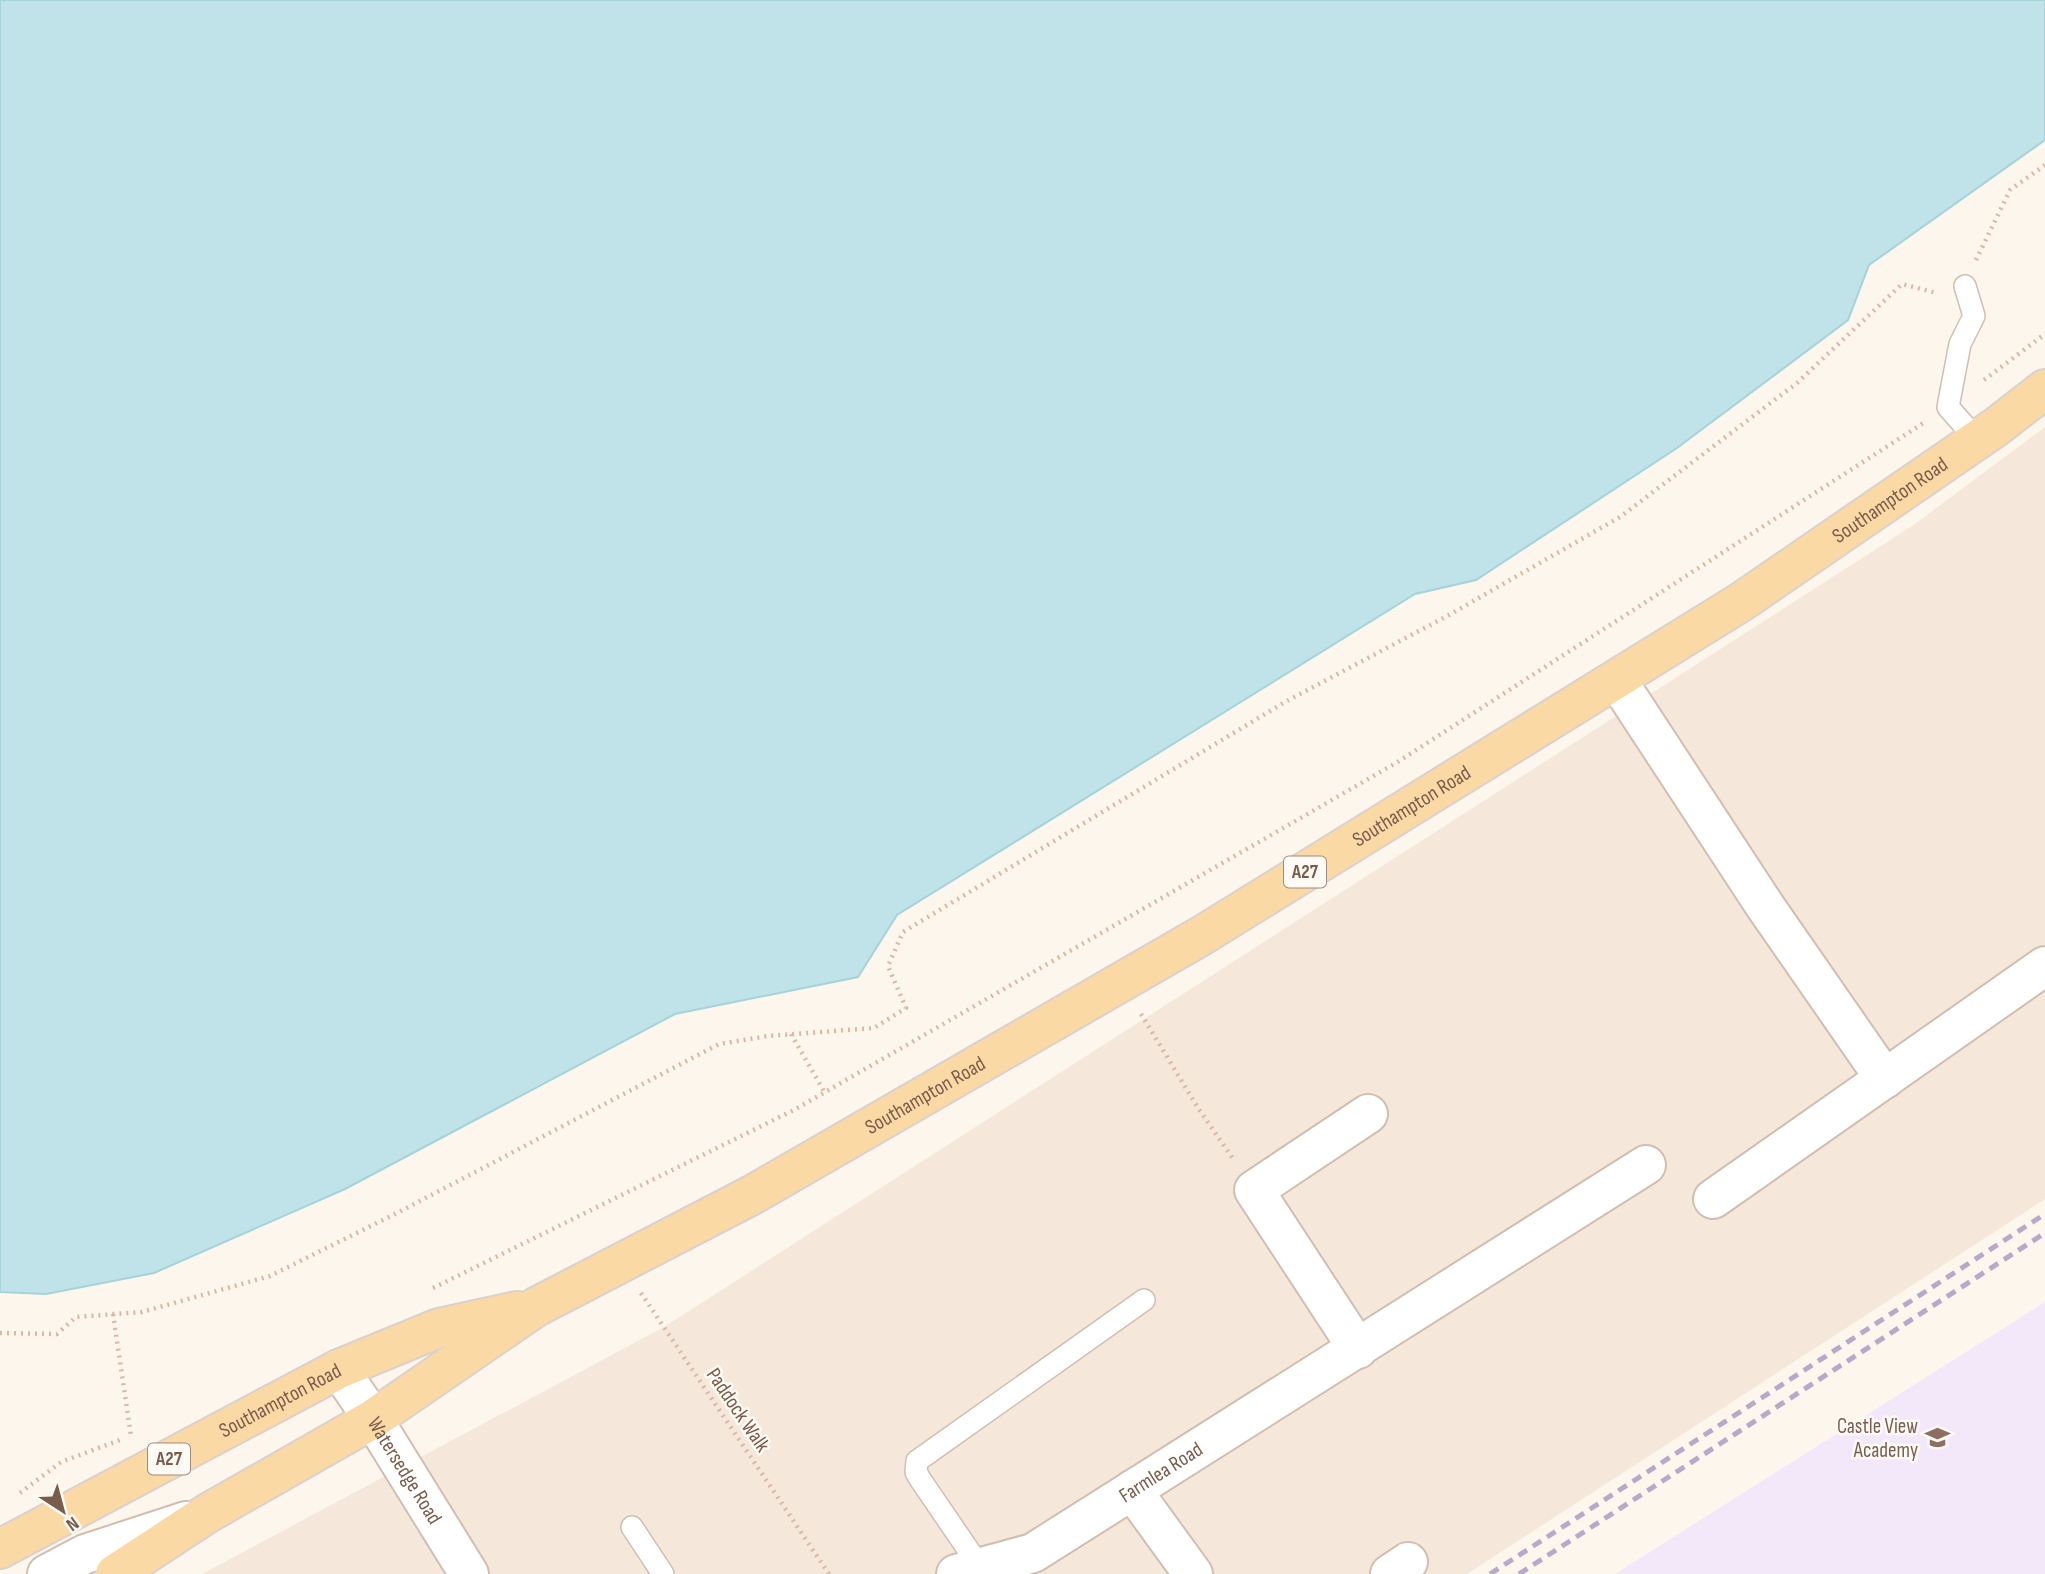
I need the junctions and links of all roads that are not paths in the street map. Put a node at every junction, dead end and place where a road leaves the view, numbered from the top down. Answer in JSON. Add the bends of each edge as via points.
{"nodes":[{"id":1,"x":1960,"y":280,"type":"road end"},
{"id":2,"x":2045,"y":389,"type":"edge"},
{"id":3,"x":1977,"y":440,"type":"junction"},
{"id":4,"x":1617,"y":680,"type":"junction"},
{"id":5,"x":2045,"y":966,"type":"edge"},
{"id":6,"x":1885,"y":1079,"type":"junction"},
{"id":7,"x":1368,"y":1114,"type":"dead end"},
{"id":8,"x":1646,"y":1165,"type":"dead end"},
{"id":9,"x":1713,"y":1199,"type":"dead end"},
{"id":10,"x":1144,"y":1300,"type":"dead end"},
{"id":11,"x":536,"y":1307,"type":"junction"},
{"id":12,"x":1358,"y":1349,"type":"junction"},
{"id":13,"x":339,"y":1369,"type":"junction"},
{"id":14,"x":373,"y":1419,"type":"junction"},
{"id":15,"x":1132,"y":1490,"type":"junction"},
{"id":16,"x":208,"y":1514,"type":"junction"},
{"id":17,"x":632,"y":1527,"type":"dead end"},
{"id":18,"x":0,"y":1549,"type":"edge"},
{"id":19,"x":968,"y":1571,"type":"edge"},
{"id":20,"x":47,"y":1574,"type":"edge"},
{"id":21,"x":115,"y":1574,"type":"edge"},
{"id":22,"x":469,"y":1574,"type":"edge"},
{"id":23,"x":663,"y":1574,"type":"edge"},
{"id":24,"x":1193,"y":1574,"type":"edge"}],
"edges":[{"from":1,"to":3,"type":"lane","via":[[1974,316],[1960,344],[1948,407]]},
{"from":2,"to":3,"type":"main road","name":"Southampton Road","number":"A27"},
{"from":3,"to":4,"type":"main road","name":"Southampton Road","number":"A27","via":[[1741,602]]},
{"from":4,"to":6,"type":"street"},
{"from":4,"to":11,"type":"main road","name":"Southampton Road","number":"A27","via":[[1122,982],[752,1195]]},
{"from":5,"to":6,"type":"street"},
{"from":6,"to":9,"type":"street"},
{"from":7,"to":12,"type":"street","via":[[1254,1190]]},
{"from":8,"to":12,"type":"street","name":"Farmlea Road"},
{"from":10,"to":19,"type":"lane","via":[[917,1461],[916,1472]]},
{"from":11,"to":13,"type":"main road","name":"Southampton Road","number":"A27","via":[[439,1328]]},
{"from":11,"to":14,"type":"main road","name":"Southampton Road","number":"A27"},
{"from":12,"to":15,"type":"street","name":"Farmlea Road"},
{"from":13,"to":14,"type":"street","name":"Watersedge Road"},
{"from":13,"to":18,"type":"main road","name":"Southampton Road","number":"A27"},
{"from":14,"to":16,"type":"main road","name":"Southampton Road","number":"A27"},
{"from":14,"to":22,"type":"street","name":"Watersedge Road"},
{"from":15,"to":19,"type":"street","name":"Farmlea Road","via":[[1033,1553]]},
{"from":15,"to":24,"type":"street"},
{"from":16,"to":20,"type":"street","via":[[85,1554]]},
{"from":16,"to":21,"type":"main road","name":"Southampton Road","number":"A27"},
{"from":17,"to":23,"type":"lane"}]}
